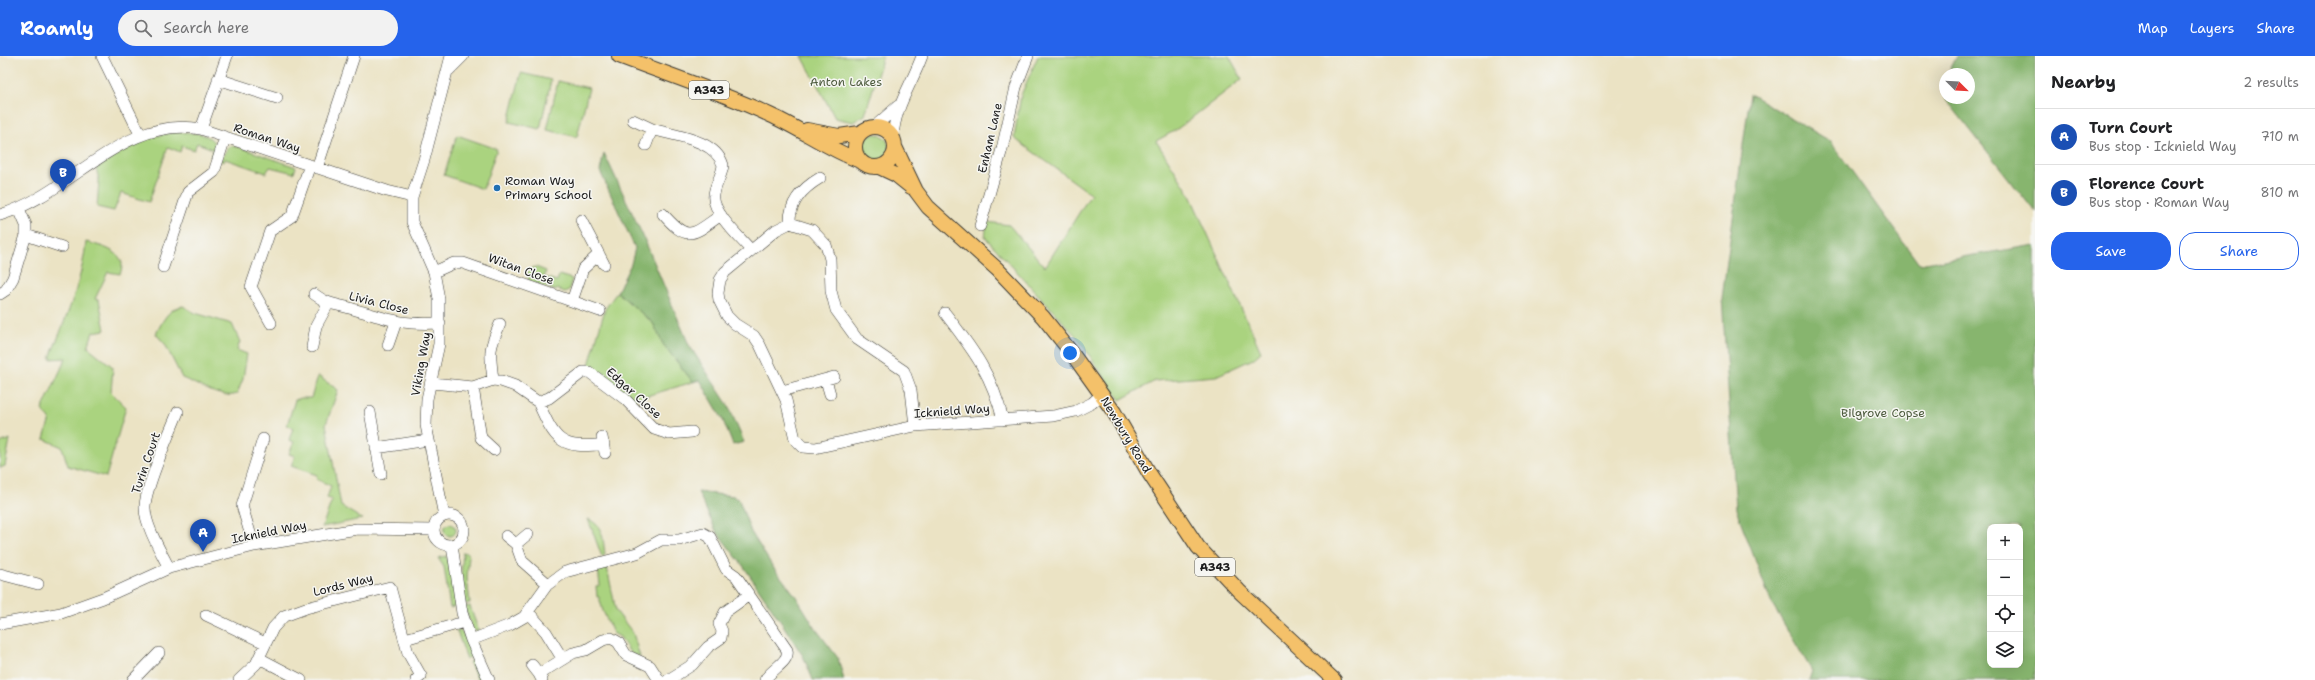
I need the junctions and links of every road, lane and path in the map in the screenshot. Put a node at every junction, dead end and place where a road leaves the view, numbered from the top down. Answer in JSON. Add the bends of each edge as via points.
{"nodes":[{"id":1,"x":102,"y":56,"type":"edge"},
{"id":2,"x":354,"y":56,"type":"edge"},
{"id":3,"x":451,"y":56,"type":"edge"},
{"id":4,"x":463,"y":56,"type":"edge"},
{"id":5,"x":619,"y":56,"type":"edge"},
{"id":6,"x":922,"y":56,"type":"edge"},
{"id":7,"x":1028,"y":56,"type":"edge"},
{"id":8,"x":224,"y":57,"type":"edge"},
{"id":9,"x":449,"y":70,"type":"junction"},
{"id":10,"x":218,"y":79,"type":"junction"},
{"id":11,"x":277,"y":98,"type":"dead end"},
{"id":12,"x":899,"y":106,"type":"junction"},
{"id":13,"x":633,"y":120,"type":"dead end"},
{"id":14,"x":798,"y":128,"type":"junction"},
{"id":15,"x":873,"y":128,"type":"junction"},
{"id":16,"x":201,"y":129,"type":"junction"},
{"id":17,"x":652,"y":129,"type":"junction"},
{"id":18,"x":860,"y":133,"type":"junction"},
{"id":19,"x":140,"y":134,"type":"junction"},
{"id":20,"x":225,"y":138,"type":"junction"},
{"id":21,"x":894,"y":143,"type":"junction"},
{"id":22,"x":646,"y":145,"type":"dead end"},
{"id":23,"x":860,"y":161,"type":"junction"},
{"id":24,"x":314,"y":167,"type":"junction"},
{"id":25,"x":880,"y":167,"type":"junction"},
{"id":26,"x":820,"y":178,"type":"dead end"},
{"id":27,"x":916,"y":191,"type":"junction"},
{"id":28,"x":412,"y":197,"type":"junction"},
{"id":29,"x":19,"y":209,"type":"junction"},
{"id":30,"x":663,"y":214,"type":"dead end"},
{"id":31,"x":0,"y":215,"type":"edge"},
{"id":32,"x":721,"y":215,"type":"junction"},
{"id":33,"x":581,"y":220,"type":"dead end"},
{"id":34,"x":790,"y":224,"type":"junction"},
{"id":35,"x":980,"y":226,"type":"dead end"},
{"id":36,"x":26,"y":235,"type":"junction"},
{"id":37,"x":62,"y":247,"type":"dead end"},
{"id":38,"x":751,"y":250,"type":"junction"},
{"id":39,"x":162,"y":266,"type":"dead end"},
{"id":40,"x":434,"y":272,"type":"junction"},
{"id":41,"x":0,"y":294,"type":"edge"},
{"id":42,"x":314,"y":294,"type":"dead end"},
{"id":43,"x":572,"y":301,"type":"junction"},
{"id":44,"x":328,"y":304,"type":"junction"},
{"id":45,"x":600,"y":311,"type":"dead end"},
{"id":46,"x":944,"y":313,"type":"dead end"},
{"id":47,"x":396,"y":322,"type":"junction"},
{"id":48,"x":270,"y":323,"type":"dead end"},
{"id":49,"x":440,"y":323,"type":"junction"},
{"id":50,"x":500,"y":324,"type":"dead end"},
{"id":51,"x":388,"y":345,"type":"dead end"},
{"id":52,"x":312,"y":347,"type":"dead end"},
{"id":53,"x":493,"y":380,"type":"junction"},
{"id":54,"x":432,"y":383,"type":"junction"},
{"id":55,"x":473,"y":387,"type":"junction"},
{"id":56,"x":782,"y":391,"type":"junction"},
{"id":57,"x":830,"y":394,"type":"dead end"},
{"id":58,"x":1102,"y":394,"type":"junction"},
{"id":59,"x":538,"y":402,"type":"junction"},
{"id":60,"x":178,"y":412,"type":"dead end"},
{"id":61,"x":370,"y":412,"type":"dead end"},
{"id":62,"x":1003,"y":420,"type":"junction"},
{"id":63,"x":915,"y":426,"type":"junction"},
{"id":64,"x":692,"y":432,"type":"dead end"},
{"id":65,"x":263,"y":439,"type":"dead end"},
{"id":66,"x":428,"y":440,"type":"junction"},
{"id":67,"x":604,"y":445,"type":"dead end"},
{"id":68,"x":376,"y":448,"type":"junction"},
{"id":69,"x":494,"y":450,"type":"dead end"},
{"id":70,"x":381,"y":474,"type":"dead end"},
{"id":71,"x":444,"y":516,"type":"junction"},
{"id":72,"x":433,"y":530,"type":"junction"},
{"id":73,"x":528,"y":534,"type":"dead end"},
{"id":74,"x":506,"y":536,"type":"dead end"},
{"id":75,"x":516,"y":544,"type":"junction"},
{"id":76,"x":452,"y":545,"type":"junction"},
{"id":77,"x":254,"y":546,"type":"junction"},
{"id":78,"x":169,"y":568,"type":"junction"},
{"id":79,"x":0,"y":574,"type":"edge"},
{"id":80,"x":38,"y":584,"type":"dead end"},
{"id":81,"x":548,"y":584,"type":"junction"},
{"id":82,"x":748,"y":595,"type":"junction"},
{"id":83,"x":529,"y":613,"type":"junction"},
{"id":84,"x":206,"y":615,"type":"dead end"},
{"id":85,"x":464,"y":622,"type":"junction"},
{"id":86,"x":0,"y":624,"type":"edge"},
{"id":87,"x":405,"y":639,"type":"junction"},
{"id":88,"x":471,"y":640,"type":"junction"},
{"id":89,"x":265,"y":643,"type":"junction"},
{"id":90,"x":159,"y":653,"type":"dead end"},
{"id":91,"x":259,"y":658,"type":"junction"},
{"id":92,"x":562,"y":658,"type":"junction"},
{"id":93,"x":532,"y":664,"type":"dead end"},
{"id":94,"x":540,"y":677,"type":"edge"},
{"id":95,"x":420,"y":679,"type":"edge"},
{"id":96,"x":133,"y":680,"type":"edge"},
{"id":97,"x":239,"y":680,"type":"edge"},
{"id":98,"x":300,"y":680,"type":"edge"},
{"id":99,"x":489,"y":680,"type":"edge"},
{"id":100,"x":659,"y":680,"type":"edge"},
{"id":101,"x":668,"y":680,"type":"edge"},
{"id":102,"x":765,"y":680,"type":"edge"},
{"id":103,"x":1334,"y":680,"type":"edge"}],
"edges":[{"from":1,"to":19,"type":"street"},
{"from":2,"to":24,"type":"street"},
{"from":3,"to":9,"type":"street"},
{"from":4,"to":9,"type":"street"},
{"from":5,"to":14,"type":"main road","number":"A343","via":[[741,102]]},
{"from":6,"to":12,"type":"street"},
{"from":7,"to":35,"type":"street","name":"Enham Lane","via":[[1014,94],[1002,149]]},
{"from":8,"to":10,"type":"street"},
{"from":9,"to":28,"type":"street"},
{"from":10,"to":11,"type":"street"},
{"from":10,"to":16,"type":"street"},
{"from":12,"to":15,"type":"street"},
{"from":12,"to":21,"type":"street","via":[[894,123]]},
{"from":13,"to":17,"type":"street"},
{"from":14,"to":18,"type":"main road","number":"A343","via":[[839,136]]},
{"from":14,"to":23,"type":"main road","number":"A343","via":[[815,140]]},
{"from":15,"to":18,"type":"main road","number":"A343"},
{"from":15,"to":21,"type":"main road","via":[[885,130]]},
{"from":16,"to":19,"type":"street","name":"Roman Way","via":[[172,127]]},
{"from":16,"to":20,"type":"street","name":"Roman Way"},
{"from":17,"to":22,"type":"street"},
{"from":17,"to":32,"type":"street","via":[[701,144],[720,158],[723,170],[713,196],[714,204]]},
{"from":18,"to":23,"type":"main road","via":[[856,138],[855,149]]},
{"from":19,"to":29,"type":"street","name":"Roman Way","via":[[48,194]]},
{"from":20,"to":24,"type":"street","name":"Roman Way"},
{"from":20,"to":39,"type":"street","via":[[214,172],[188,192]]},
{"from":21,"to":25,"type":"main road","via":[[892,158]]},
{"from":21,"to":27,"type":"main road","name":"Newbury Road","number":"A343"},
{"from":23,"to":25,"type":"main road","number":"A343","via":[[868,166]]},
{"from":24,"to":28,"type":"street","name":"Roman Way"},
{"from":24,"to":48,"type":"street","via":[[292,216],[270,231],[251,287]]},
{"from":25,"to":27,"type":"main road","name":"Newbury Road","number":"A343","via":[[896,174]]},
{"from":26,"to":34,"type":"street","via":[[793,203]]},
{"from":27,"to":58,"type":"main road","name":"Newbury Road","number":"A343","via":[[938,217],[986,258],[1028,301]]},
{"from":28,"to":40,"type":"street","name":"Viking Way","via":[[414,230]]},
{"from":29,"to":31,"type":"street","name":"Roman Way"},
{"from":29,"to":36,"type":"street","via":[[26,225]]},
{"from":30,"to":32,"type":"street","via":[[677,230],[688,234],[694,233]]},
{"from":32,"to":38,"type":"street"},
{"from":33,"to":43,"type":"street","via":[[601,259],[583,269]]},
{"from":34,"to":38,"type":"street","via":[[776,230]]},
{"from":34,"to":63,"type":"street","via":[[812,230],[826,244],[830,259],[830,285],[836,310],[857,339],[904,371],[911,390]]},
{"from":36,"to":37,"type":"street"},
{"from":36,"to":41,"type":"street","via":[[13,278],[6,290]]},
{"from":38,"to":56,"type":"street","via":[[722,276],[718,300],[731,320],[758,341]]},
{"from":40,"to":43,"type":"street","name":"Witan Close","via":[[454,263],[463,263]]},
{"from":40,"to":49,"type":"street","name":"Viking Way"},
{"from":42,"to":44,"type":"street","name":"Livia Close"},
{"from":43,"to":45,"type":"street","name":"Witan Close"},
{"from":44,"to":47,"type":"street","name":"Livia Close","via":[[351,308]]},
{"from":44,"to":52,"type":"street","via":[[316,326]]},
{"from":46,"to":62,"type":"street","via":[[989,375]]},
{"from":47,"to":49,"type":"street","name":"Livia Close"},
{"from":47,"to":51,"type":"street"},
{"from":49,"to":54,"type":"street","name":"Viking Way"},
{"from":50,"to":53,"type":"street","via":[[489,358]]},
{"from":53,"to":55,"type":"street"},
{"from":53,"to":59,"type":"street","via":[[515,386]]},
{"from":54,"to":55,"type":"street"},
{"from":54,"to":66,"type":"street","name":"Viking Way","via":[[427,399]]},
{"from":55,"to":69,"type":"street","via":[[480,438]]},
{"from":56,"to":57,"type":"street","via":[[830,378]]},
{"from":56,"to":63,"type":"street","name":"Icknield Way","via":[[793,434],[801,446],[815,448]]},
{"from":58,"to":62,"type":"street","name":"Icknield Way","via":[[1092,403],[1067,413]]},
{"from":58,"to":103,"type":"main road","name":"Newbury Road","number":"A343","via":[[1149,474],[1198,547],[1239,591]]},
{"from":59,"to":64,"type":"street","name":"Edgar Close","via":[[549,398],[583,372],[590,372],[625,399],[654,429],[669,434]]},
{"from":59,"to":67,"type":"street","via":[[544,417],[560,441],[580,447]]},
{"from":60,"to":78,"type":"street","name":"Turin Court","via":[[145,508],[148,523]]},
{"from":61,"to":68,"type":"street"},
{"from":62,"to":63,"type":"street","name":"Icknield Way"},
{"from":65,"to":77,"type":"street","via":[[242,506]]},
{"from":66,"to":68,"type":"street"},
{"from":66,"to":71,"type":"street","name":"Viking Way"},
{"from":68,"to":70,"type":"street"},
{"from":71,"to":72,"type":"street","via":[[436,521]]},
{"from":71,"to":76,"type":"street","via":[[456,517],[464,526],[462,538]]},
{"from":72,"to":76,"type":"street","via":[[439,542]]},
{"from":72,"to":77,"type":"street","name":"Icknield Way","via":[[358,529]]},
{"from":73,"to":75,"type":"street"},
{"from":74,"to":75,"type":"street"},
{"from":75,"to":81,"type":"street","via":[[522,562]]},
{"from":76,"to":85,"type":"street"},
{"from":77,"to":78,"type":"street","name":"Icknield Way"},
{"from":78,"to":86,"type":"street","name":"Icknield Way","via":[[68,611]]},
{"from":79,"to":80,"type":"street"},
{"from":81,"to":82,"type":"street","via":[[572,568],[634,554],[661,540],[679,540],[703,533],[710,537],[726,569],[736,575]]},
{"from":81,"to":83,"type":"street"},
{"from":82,"to":101,"type":"street","via":[[722,614],[719,624],[721,638],[708,647],[690,666]]},
{"from":82,"to":102,"type":"street","via":[[788,652],[786,659],[771,671]]},
{"from":83,"to":88,"type":"street","via":[[510,625]]},
{"from":83,"to":92,"type":"street","via":[[546,632]]},
{"from":84,"to":89,"type":"street"},
{"from":85,"to":87,"type":"street"},
{"from":85,"to":88,"type":"street"},
{"from":87,"to":89,"type":"street","name":"Lords Way","via":[[390,587],[288,614],[273,628]]},
{"from":87,"to":95,"type":"street","name":"Lords Way"},
{"from":88,"to":99,"type":"street"},
{"from":89,"to":91,"type":"street","name":"Lords Way"},
{"from":90,"to":96,"type":"street"},
{"from":91,"to":97,"type":"street","name":"Lords Way","via":[[253,668]]},
{"from":91,"to":98,"type":"street"},
{"from":92,"to":94,"type":"street"},
{"from":92,"to":100,"type":"street","via":[[611,638],[618,642],[626,655],[650,666]]},
{"from":93,"to":94,"type":"street"}]}
